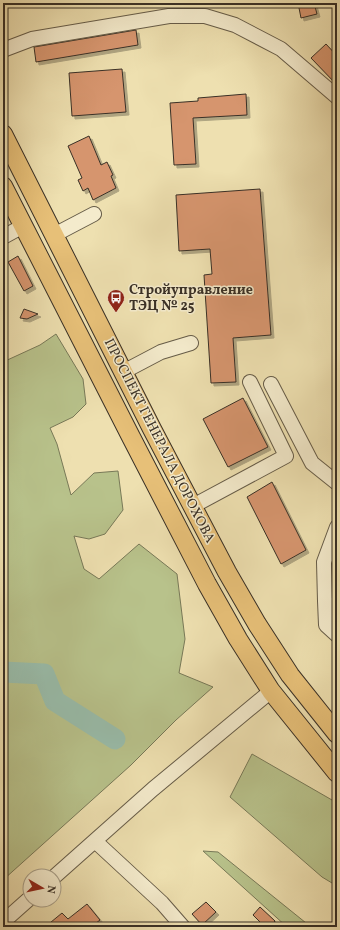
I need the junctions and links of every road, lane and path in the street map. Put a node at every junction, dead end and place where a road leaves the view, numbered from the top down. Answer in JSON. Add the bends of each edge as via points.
{"nodes":[{"id":1,"x":3,"y":50,"type":"edge"},
{"id":2,"x":337,"y":97,"type":"edge"},
{"id":3,"x":3,"y":134,"type":"edge"},
{"id":4,"x":3,"y":186,"type":"edge"},
{"id":5,"x":94,"y":214,"type":"dead end"},
{"id":6,"x":23,"y":226,"type":"junction"},
{"id":7,"x":54,"y":235,"type":"junction"},
{"id":8,"x":3,"y":236,"type":"edge"},
{"id":9,"x":191,"y":343,"type":"dead end"},
{"id":10,"x":123,"y":372,"type":"junction"},
{"id":11,"x":250,"y":382,"type":"dead end"},
{"id":12,"x":271,"y":384,"type":"dead end"},
{"id":13,"x":337,"y":483,"type":"edge"},
{"id":14,"x":193,"y":506,"type":"junction"},
{"id":15,"x":337,"y":526,"type":"edge"},
{"id":16,"x":325,"y":601,"type":"junction"},
{"id":17,"x":337,"y":614,"type":"edge"},
{"id":18,"x":337,"y":635,"type":"edge"},
{"id":19,"x":271,"y":691,"type":"junction"},
{"id":20,"x":337,"y":734,"type":"edge"},
{"id":21,"x":337,"y":772,"type":"edge"},
{"id":22,"x":95,"y":840,"type":"junction"},
{"id":23,"x":62,"y":870,"type":"edge"},
{"id":24,"x":22,"y":905,"type":"edge"},
{"id":25,"x":3,"y":922,"type":"edge"},
{"id":26,"x":183,"y":927,"type":"edge"}],
"edges":[{"from":1,"to":2,"type":"street","via":[[32,39],[169,16],[205,16],[235,25],[281,49]]},
{"from":3,"to":7,"type":"main road","name":"ПРОСПЕКТ ГЕНЕРАЛА ДОРОХОВА"},
{"from":4,"to":6,"type":"main road","name":"ПРОСПЕКТ ГЕНЕРАЛА ДОРОХОВА"},
{"from":5,"to":7,"type":"street"},
{"from":6,"to":8,"type":"street"},
{"from":6,"to":19,"type":"main road","name":"ПРОСПЕКТ ГЕНЕРАЛА ДОРОХОВА","via":[[207,584]]},
{"from":7,"to":10,"type":"main road","name":"ПРОСПЕКТ ГЕНЕРАЛА ДОРОХОВА"},
{"from":9,"to":10,"type":"street","via":[[161,352]]},
{"from":10,"to":14,"type":"main road","name":"ПРОСПЕКТ ГЕНЕРАЛА ДОРОХОВА"},
{"from":11,"to":14,"type":"street","via":[[286,456]]},
{"from":12,"to":13,"type":"street","via":[[312,463]]},
{"from":14,"to":20,"type":"main road","name":"ПРОСПЕКТ ГЕНЕРАЛА ДОРОХОВА","via":[[256,624],[290,675]]},
{"from":15,"to":16,"type":"street","via":[[324,562]]},
{"from":16,"to":17,"type":"street"},
{"from":16,"to":18,"type":"street","via":[[326,625]]},
{"from":19,"to":21,"type":"main road","name":"ПРОСПЕКТ ГЕНЕРАЛА ДОРОХОВА"},
{"from":19,"to":22,"type":"street"},
{"from":22,"to":23,"type":"street"},
{"from":22,"to":26,"type":"street","via":[[162,903]]},
{"from":24,"to":25,"type":"street"}]}
